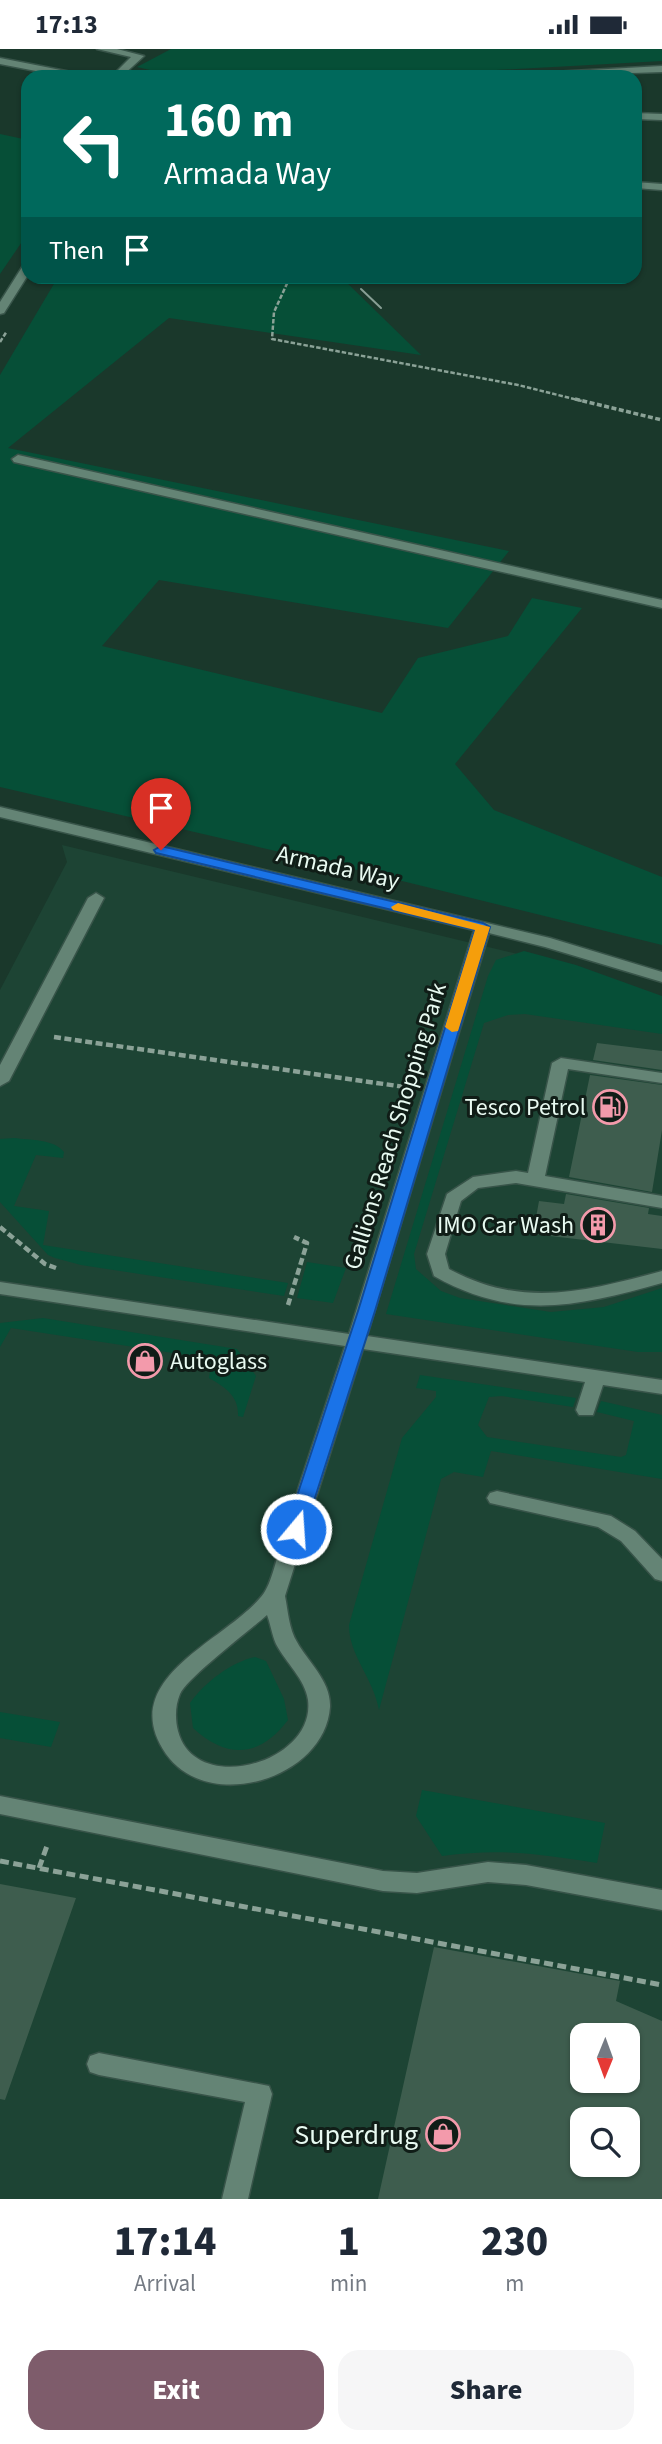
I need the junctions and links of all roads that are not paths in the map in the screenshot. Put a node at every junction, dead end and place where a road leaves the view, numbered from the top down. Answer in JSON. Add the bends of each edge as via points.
{"nodes":[{"id":1,"x":102,"y":49,"type":"edge"},
{"id":2,"x":0,"y":61,"type":"edge"},
{"id":3,"x":662,"y":69,"type":"edge"},
{"id":4,"x":46,"y":70,"type":"edge"},
{"id":5,"x":122,"y":70,"type":"edge"},
{"id":6,"x":642,"y":70,"type":"edge"},
{"id":7,"x":642,"y":117,"type":"edge"},
{"id":8,"x":662,"y":117,"type":"edge"},
{"id":9,"x":642,"y":186,"type":"edge"},
{"id":10,"x":662,"y":187,"type":"edge"},
{"id":11,"x":21,"y":277,"type":"edge"},
{"id":12,"x":0,"y":311,"type":"edge"},
{"id":13,"x":18,"y":459,"type":"dead end"},
{"id":14,"x":662,"y":604,"type":"edge"},
{"id":15,"x":0,"y":812,"type":"edge"},
{"id":16,"x":96,"y":898,"type":"dead end"},
{"id":17,"x":483,"y":927,"type":"junction"},
{"id":18,"x":662,"y":977,"type":"edge"},
{"id":19,"x":662,"y":1078,"type":"edge"},
{"id":20,"x":0,"y":1081,"type":"edge"},
{"id":21,"x":535,"y":1180,"type":"junction"},
{"id":22,"x":662,"y":1202,"type":"edge"},
{"id":23,"x":662,"y":1277,"type":"edge"},
{"id":24,"x":0,"y":1288,"type":"edge"},
{"id":25,"x":357,"y":1340,"type":"junction"},
{"id":26,"x":596,"y":1377,"type":"junction"},
{"id":27,"x":662,"y":1387,"type":"edge"},
{"id":28,"x":586,"y":1410,"type":"dead end"},
{"id":29,"x":497,"y":1498,"type":"dead end"},
{"id":30,"x":662,"y":1573,"type":"edge"},
{"id":31,"x":274,"y":1596,"type":"junction"},
{"id":32,"x":0,"y":1805,"type":"edge"},
{"id":33,"x":662,"y":1897,"type":"edge"},
{"id":34,"x":99,"y":2064,"type":"dead end"},
{"id":35,"x":235,"y":2199,"type":"edge"}],
"edges":[{"from":1,"to":5,"type":"street","via":[[139,56]]},
{"from":2,"to":4,"type":"street"},
{"from":3,"to":6,"type":"street"},
{"from":7,"to":8,"type":"street"},
{"from":9,"to":10,"type":"street"},
{"from":11,"to":12,"type":"street"},
{"from":13,"to":14,"type":"street"},
{"from":15,"to":17,"type":"street","name":"Armada Way"},
{"from":16,"to":20,"type":"street"},
{"from":17,"to":18,"type":"street","name":"Armada Way"},
{"from":17,"to":25,"type":"street","name":"Gallions Reach Shopping Park"},
{"from":19,"to":21,"type":"street","via":[[561,1063]]},
{"from":21,"to":22,"type":"street"},
{"from":21,"to":23,"type":"street","via":[[516,1177],[472,1183],[453,1198],[436,1254],[441,1272],[462,1286],[551,1300],[578,1299]]},
{"from":24,"to":25,"type":"street"},
{"from":25,"to":26,"type":"street"},
{"from":25,"to":31,"type":"street","name":"Gallions Reach Shopping Park"},
{"from":26,"to":27,"type":"street"},
{"from":26,"to":28,"type":"street"},
{"from":29,"to":30,"type":"street","via":[[604,1521],[628,1536]]},
{"from":31,"to":31,"type":"street","via":[[285,1639],[313,1683],[319,1706],[313,1733],[297,1753],[273,1768],[229,1775],[204,1771],[179,1756],[163,1729],[174,1684]]},
{"from":32,"to":33,"type":"street","via":[[383,1881],[417,1883],[488,1872]]},
{"from":34,"to":35,"type":"street","via":[[260,2094]]}]}
